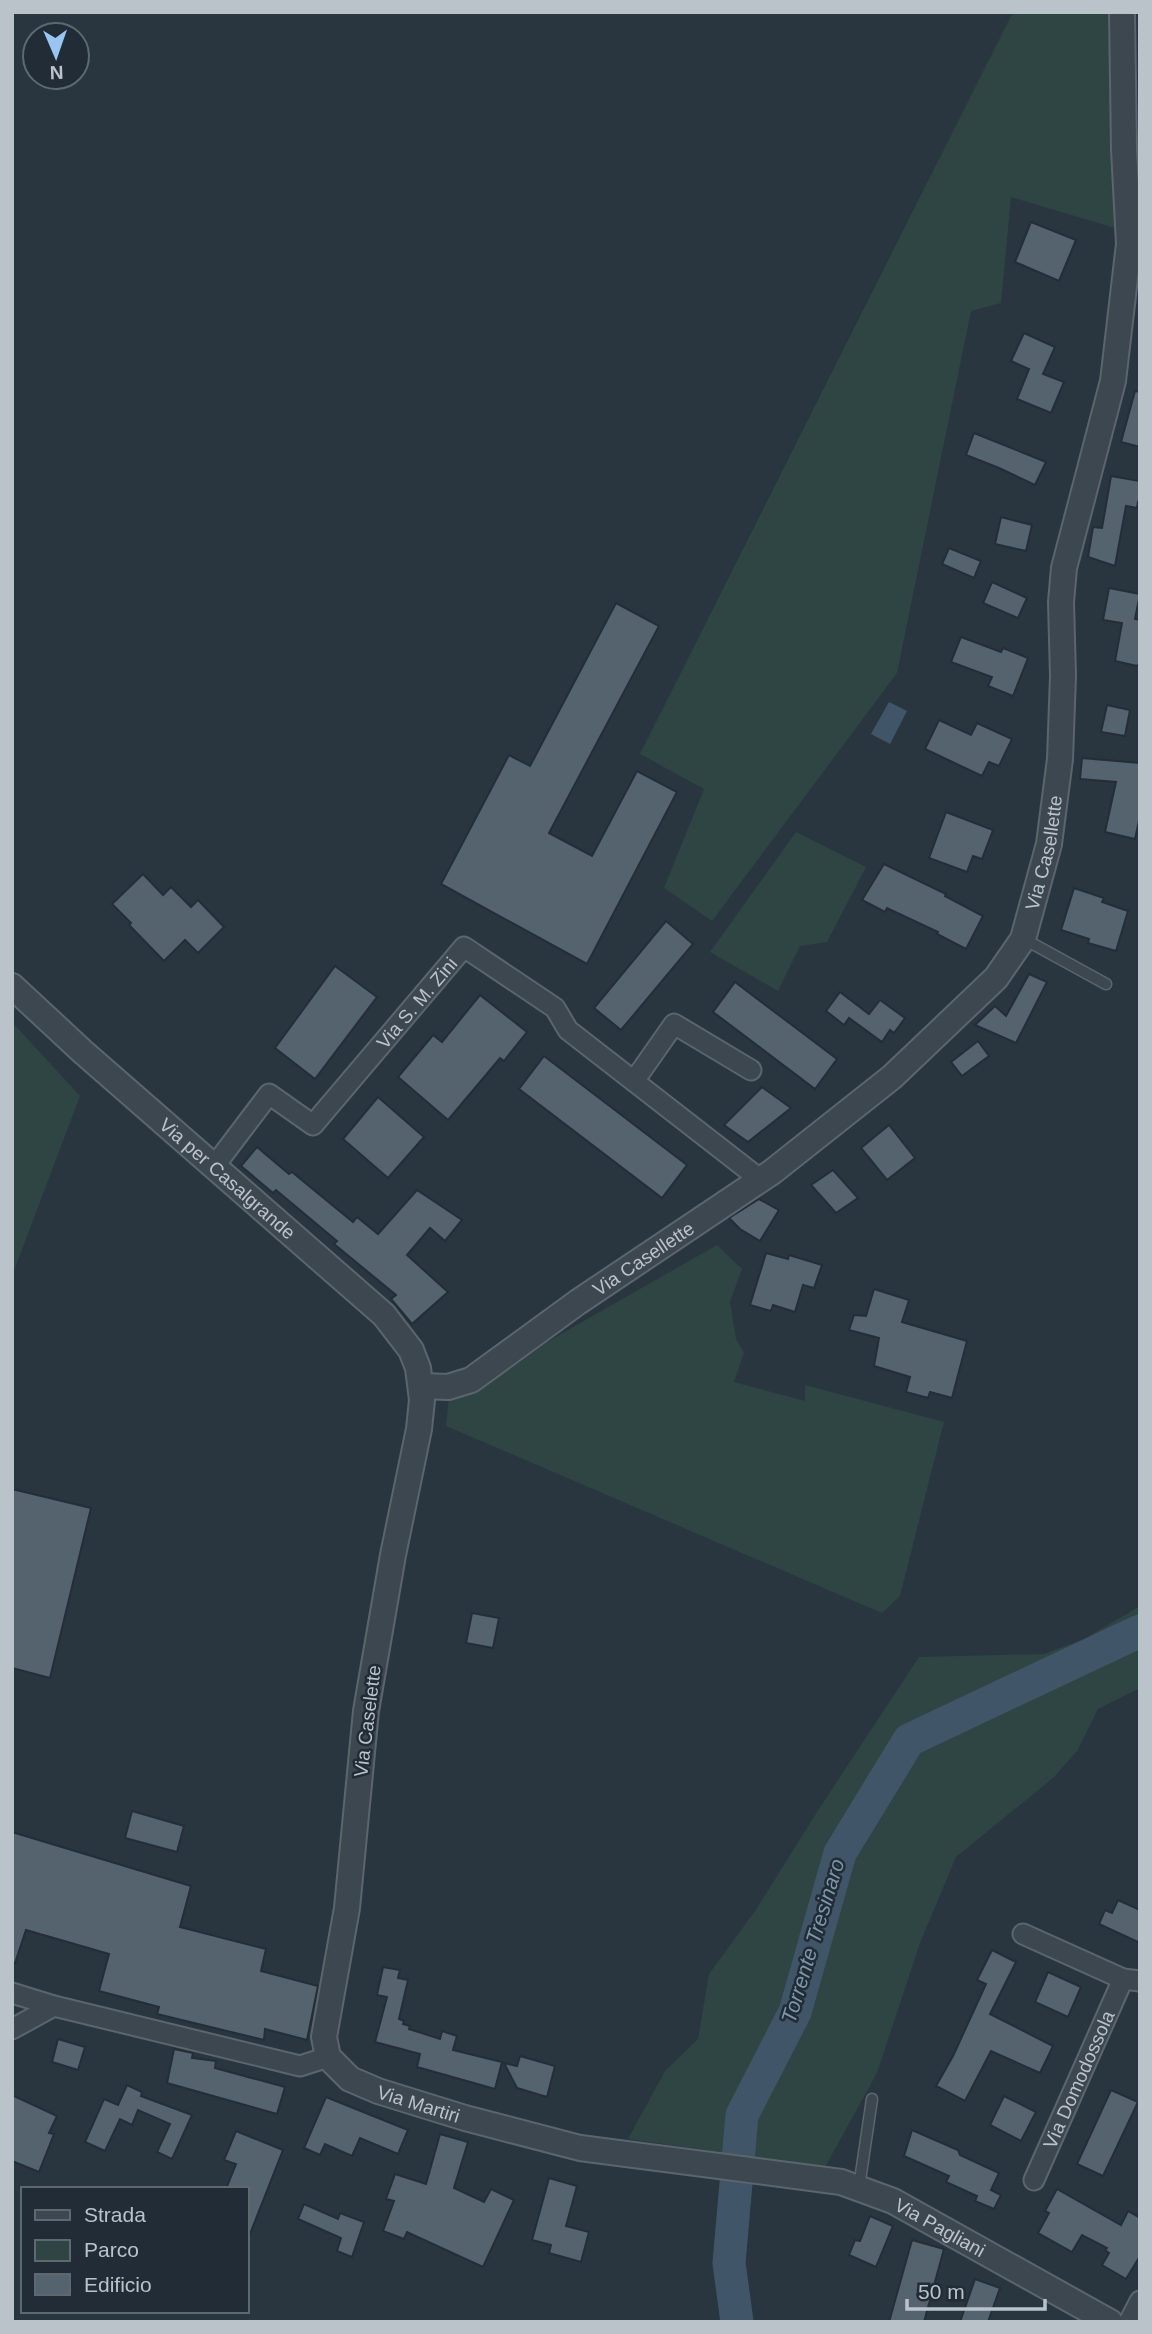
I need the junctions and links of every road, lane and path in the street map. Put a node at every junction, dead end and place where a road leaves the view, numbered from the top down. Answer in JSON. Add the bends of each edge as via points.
{"nodes":[{"id":1,"x":1122,"y":12,"type":"edge"},
{"id":2,"x":1023,"y":939,"type":"junction"},
{"id":3,"x":1106,"y":984,"type":"dead end"},
{"id":4,"x":12,"y":986,"type":"edge"},
{"id":5,"x":751,"y":1070,"type":"dead end"},
{"id":6,"x":634,"y":1081,"type":"junction"},
{"id":7,"x":222,"y":1156,"type":"dead end"},
{"id":8,"x":761,"y":1180,"type":"junction"},
{"id":9,"x":422,"y":1386,"type":"junction"},
{"id":10,"x":1023,"y":1934,"type":"dead end"},
{"id":11,"x":1131,"y":1980,"type":"edge"},
{"id":12,"x":12,"y":1993,"type":"edge"},
{"id":13,"x":54,"y":2006,"type":"junction"},
{"id":14,"x":12,"y":2029,"type":"edge"},
{"id":15,"x":328,"y":2057,"type":"junction"},
{"id":16,"x":873,"y":2099,"type":"dead end"},
{"id":17,"x":1034,"y":2180,"type":"dead end"},
{"id":18,"x":850,"y":2185,"type":"junction"},
{"id":19,"x":1140,"y":2301,"type":"edge"},
{"id":20,"x":1110,"y":2322,"type":"edge"},
{"id":21,"x":1129,"y":2322,"type":"edge"}],
"edges":[{"from":1,"to":2,"type":"street","name":"Via Casellette","via":[[1129,244],[1113,381],[1065,568],[1060,759],[1049,844]]},
{"from":2,"to":3,"type":"lane"},
{"from":2,"to":8,"type":"street","name":"Via Casellette","via":[[996,978],[892,1077]]},
{"from":4,"to":9,"type":"street","name":"Via per Casalgrande","via":[[384,1315],[411,1350]]},
{"from":5,"to":6,"type":"street","via":[[674,1024]]},
{"from":6,"to":7,"type":"street","name":"Via S. M. Zini","via":[[568,1030],[555,1008],[464,947],[313,1125],[269,1094]]},
{"from":6,"to":8,"type":"street","name":"Via S. M. Zini"},
{"from":8,"to":9,"type":"street","name":"Via Casellette","via":[[578,1301],[471,1380],[449,1387]]},
{"from":9,"to":15,"type":"street","name":"Via Caselette","via":[[419,1429],[366,1711],[347,1908],[324,2037]]},
{"from":10,"to":11,"type":"street"},
{"from":11,"to":17,"type":"street","name":"Via Domodossola"},
{"from":12,"to":13,"type":"street"},
{"from":13,"to":14,"type":"street"},
{"from":13,"to":15,"type":"street","via":[[300,2066]]},
{"from":15,"to":18,"type":"street","name":"Via Martiri","via":[[350,2079],[378,2091],[580,2148]]},
{"from":16,"to":18,"type":"lane"},
{"from":18,"to":20,"type":"street","name":"Via Pagliani","via":[[893,2201]]},
{"from":19,"to":21,"type":"street"}]}
